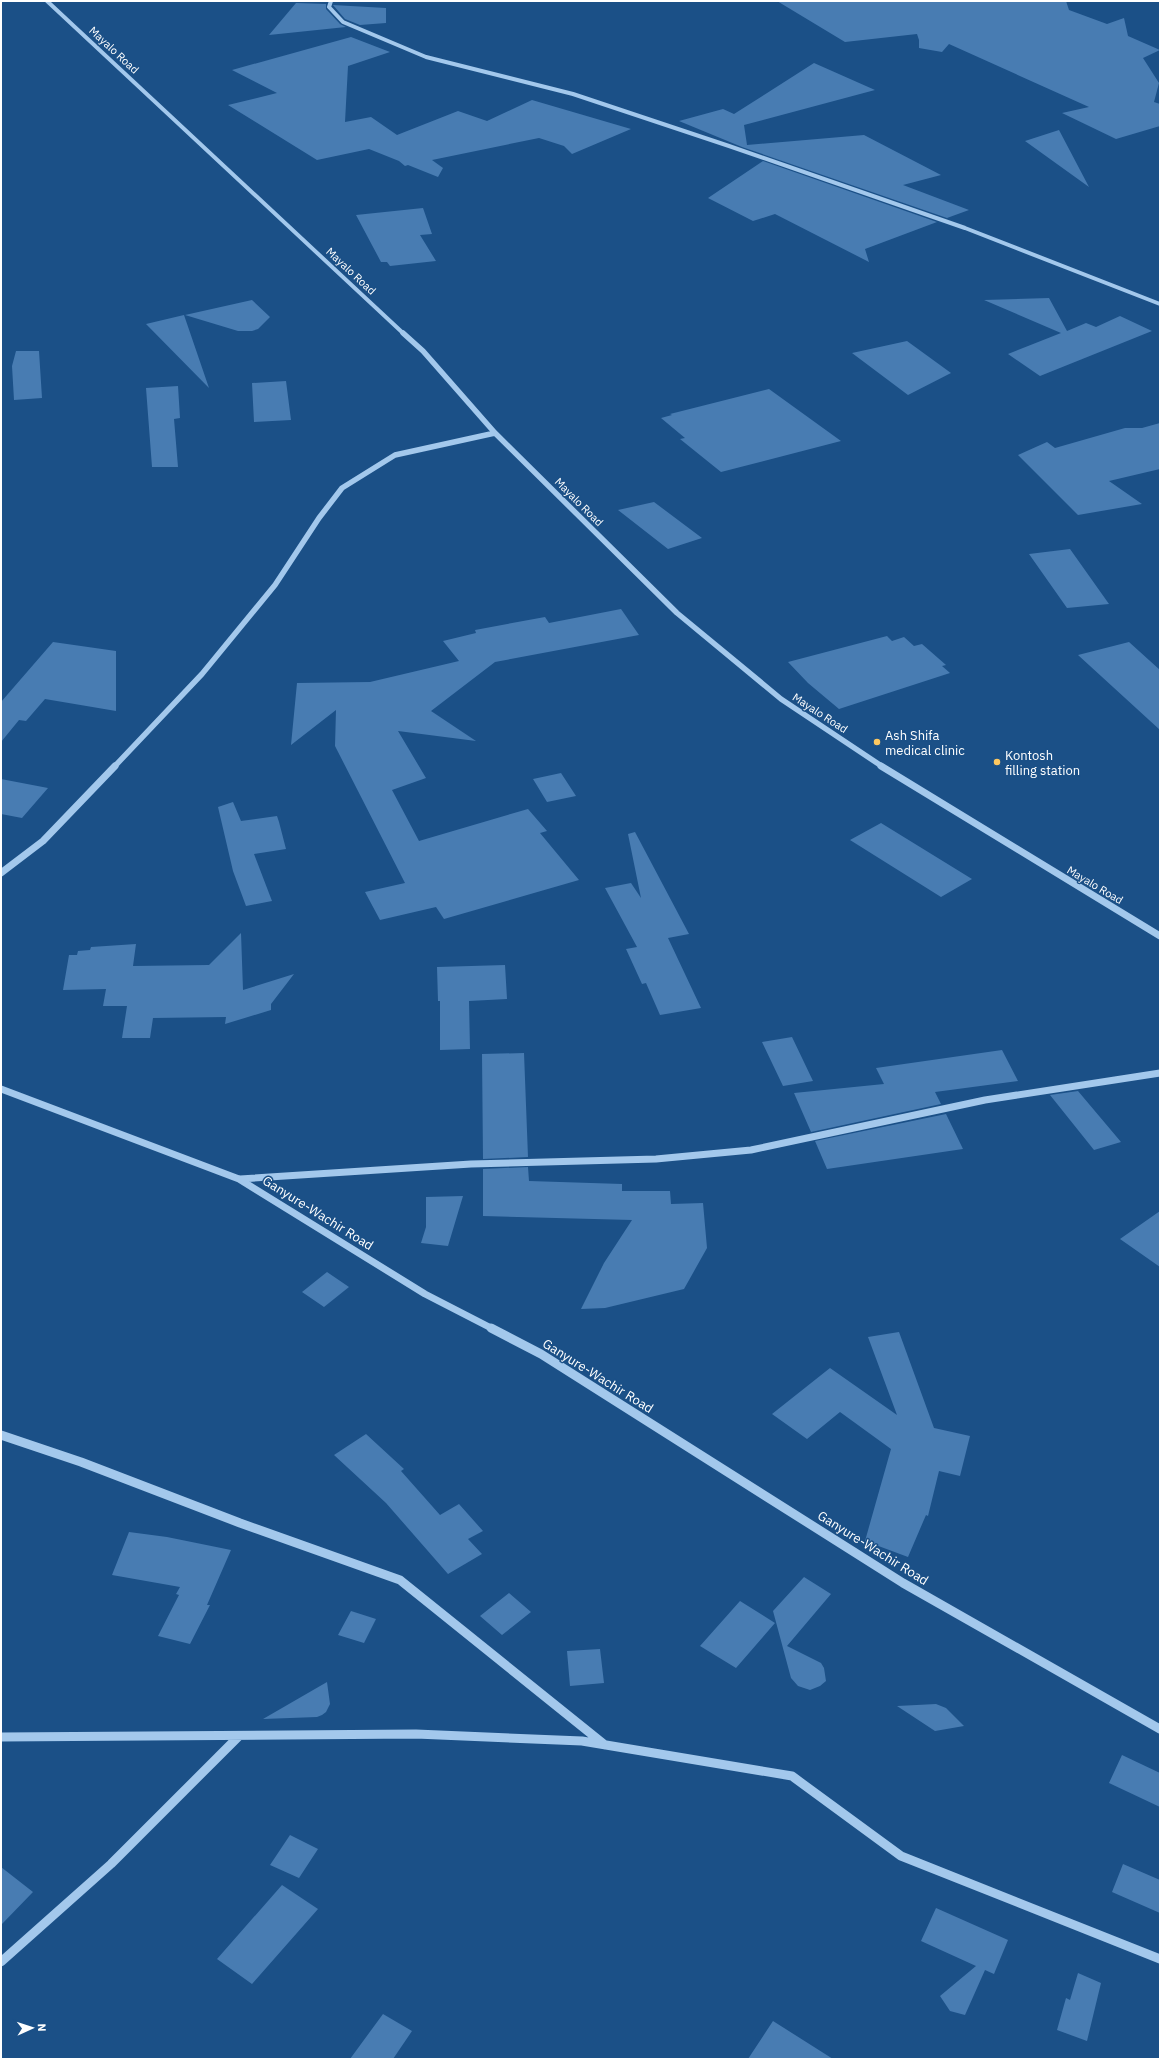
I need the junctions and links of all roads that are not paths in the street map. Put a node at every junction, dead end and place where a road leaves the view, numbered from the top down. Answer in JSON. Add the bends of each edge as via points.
{"nodes":[{"id":1,"x":47,"y":1,"type":"edge"},
{"id":2,"x":331,"y":1,"type":"edge"},
{"id":3,"x":1160,"y":304,"type":"edge"},
{"id":4,"x":495,"y":433,"type":"junction"},
{"id":5,"x":1,"y":874,"type":"edge"},
{"id":6,"x":1160,"y":936,"type":"edge"},
{"id":7,"x":1160,"y":1073,"type":"edge"},
{"id":8,"x":1,"y":1089,"type":"edge"},
{"id":9,"x":239,"y":1179,"type":"junction"},
{"id":10,"x":1,"y":1435,"type":"edge"},
{"id":11,"x":1160,"y":1729,"type":"edge"},
{"id":12,"x":239,"y":1736,"type":"junction"},
{"id":13,"x":1,"y":1737,"type":"edge"},
{"id":14,"x":607,"y":1746,"type":"junction"},
{"id":15,"x":1160,"y":1959,"type":"edge"},
{"id":16,"x":1,"y":1962,"type":"edge"}],
"edges":[{"from":1,"to":4,"type":"street","name":"Mayalo Road","via":[[423,351]]},
{"from":2,"to":3,"type":"street","via":[[329,7],[343,22],[426,57],[573,94],[729,146],[965,228]]},
{"from":4,"to":5,"type":"street","via":[[395,456],[342,488],[275,585],[202,674],[44,841]]},
{"from":4,"to":6,"type":"street","name":"Mayalo Road","via":[[677,613],[781,699],[894,774]]},
{"from":7,"to":9,"type":"street","via":[[986,1100],[751,1150],[656,1159],[472,1164]]},
{"from":8,"to":9,"type":"street","name":"Ganyure-Wachir Road"},
{"from":9,"to":11,"type":"street","name":"Ganyure-Wachir Road","via":[[425,1294],[541,1354],[903,1583]]},
{"from":10,"to":14,"type":"street","via":[[400,1580]]},
{"from":12,"to":13,"type":"street"},
{"from":12,"to":14,"type":"street","via":[[416,1734],[582,1741]]},
{"from":12,"to":16,"type":"street","via":[[111,1864]]},
{"from":14,"to":15,"type":"street","via":[[792,1776],[901,1856]]}]}
